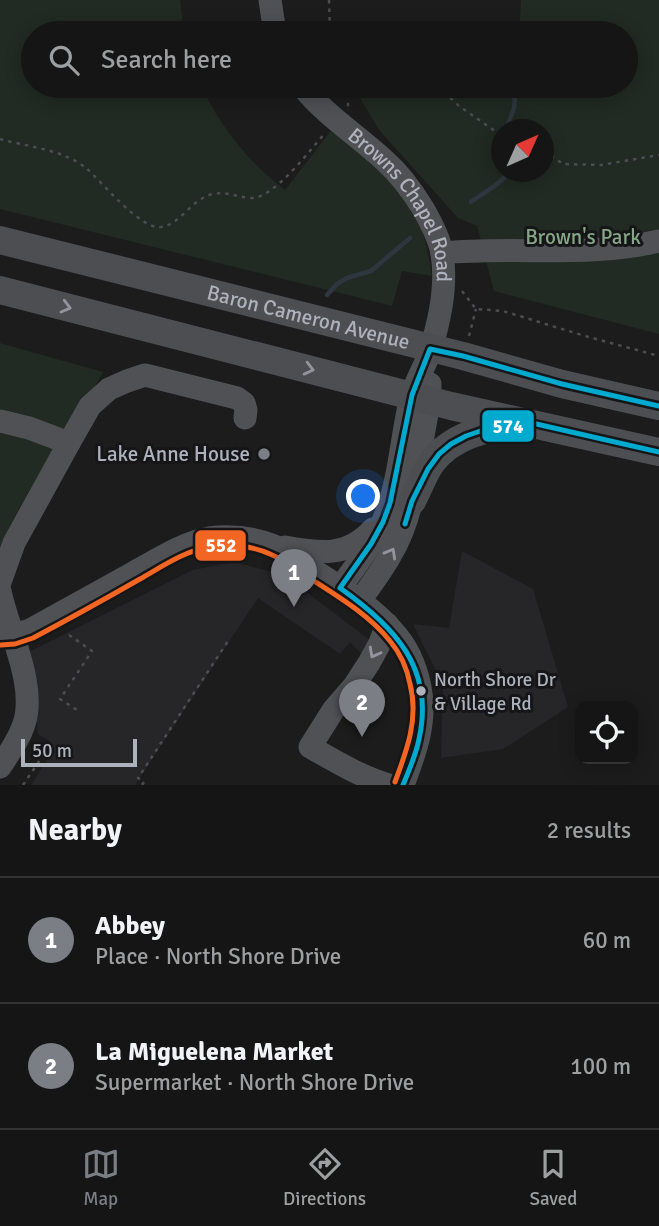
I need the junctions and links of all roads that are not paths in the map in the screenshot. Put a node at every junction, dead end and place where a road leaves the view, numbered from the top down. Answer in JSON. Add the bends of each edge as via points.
{"nodes":[{"id":1,"x":270,"y":0,"type":"edge"},
{"id":2,"x":273,"y":21,"type":"edge"},
{"id":3,"x":311,"y":98,"type":"edge"},
{"id":4,"x":0,"y":240,"type":"edge"},
{"id":5,"x":659,"y":241,"type":"edge"},
{"id":6,"x":442,"y":253,"type":"junction"},
{"id":7,"x":0,"y":290,"type":"edge"},
{"id":8,"x":430,"y":349,"type":"junction"},
{"id":9,"x":421,"y":398,"type":"junction"},
{"id":10,"x":659,"y":406,"type":"edge"},
{"id":11,"x":245,"y":418,"type":"dead end"},
{"id":12,"x":0,"y":421,"type":"edge"},
{"id":13,"x":532,"y":423,"type":"junction"},
{"id":14,"x":69,"y":443,"type":"junction"},
{"id":15,"x":659,"y":453,"type":"edge"},
{"id":16,"x":401,"y":502,"type":"junction"},
{"id":17,"x":270,"y":545,"type":"junction"},
{"id":18,"x":1,"y":578,"type":"edge"},
{"id":19,"x":340,"y":588,"type":"junction"},
{"id":20,"x":360,"y":601,"type":"junction"},
{"id":21,"x":387,"y":624,"type":"junction"},
{"id":22,"x":6,"y":636,"type":"edge"},
{"id":23,"x":0,"y":767,"type":"edge"},
{"id":24,"x":389,"y":785,"type":"edge"},
{"id":25,"x":403,"y":785,"type":"edge"}],
"edges":[{"from":1,"to":2,"type":"street"},
{"from":3,"to":6,"type":"street","name":"Browns Chapel Road","via":[[387,162],[414,194]]},
{"from":4,"to":8,"type":"main road","name":"Baron Cameron Avenue"},
{"from":5,"to":6,"type":"street","via":[[592,250]]},
{"from":6,"to":8,"type":"street","name":"Browns Chapel Road","via":[[442,292]]},
{"from":7,"to":9,"type":"main road","one_way":true},
{"from":8,"to":9,"type":"street","name":"Browns Chapel Road"},
{"from":8,"to":10,"type":"main road","name":"Baron Cameron Avenue"},
{"from":9,"to":13,"type":"main road"},
{"from":9,"to":16,"type":"street","name":"Browns Chapel Road"},
{"from":11,"to":14,"type":"street","via":[[244,403],[237,398],[145,375],[109,389],[90,406]]},
{"from":12,"to":14,"type":"street"},
{"from":13,"to":15,"type":"main road"},
{"from":13,"to":16,"type":"main road","via":[[489,428],[451,444]]},
{"from":14,"to":18,"type":"street"},
{"from":16,"to":17,"type":"street","via":[[369,533],[337,551],[319,553]]},
{"from":16,"to":19,"type":"street"},
{"from":20,"to":16,"type":"street","one_way":true,"via":[[403,530]]},
{"from":17,"to":19,"type":"street"},
{"from":17,"to":22,"type":"street","via":[[226,537],[191,543],[30,629]]},
{"from":18,"to":22,"type":"street"},
{"from":19,"to":20,"type":"street"},
{"from":20,"to":21,"type":"street"},
{"from":21,"to":24,"type":"street","one_way":true,"via":[[358,680],[310,747]]},
{"from":21,"to":25,"type":"street","via":[[411,659],[422,696],[421,729]]},
{"from":22,"to":23,"type":"street","via":[[27,688],[28,709]]}]}
